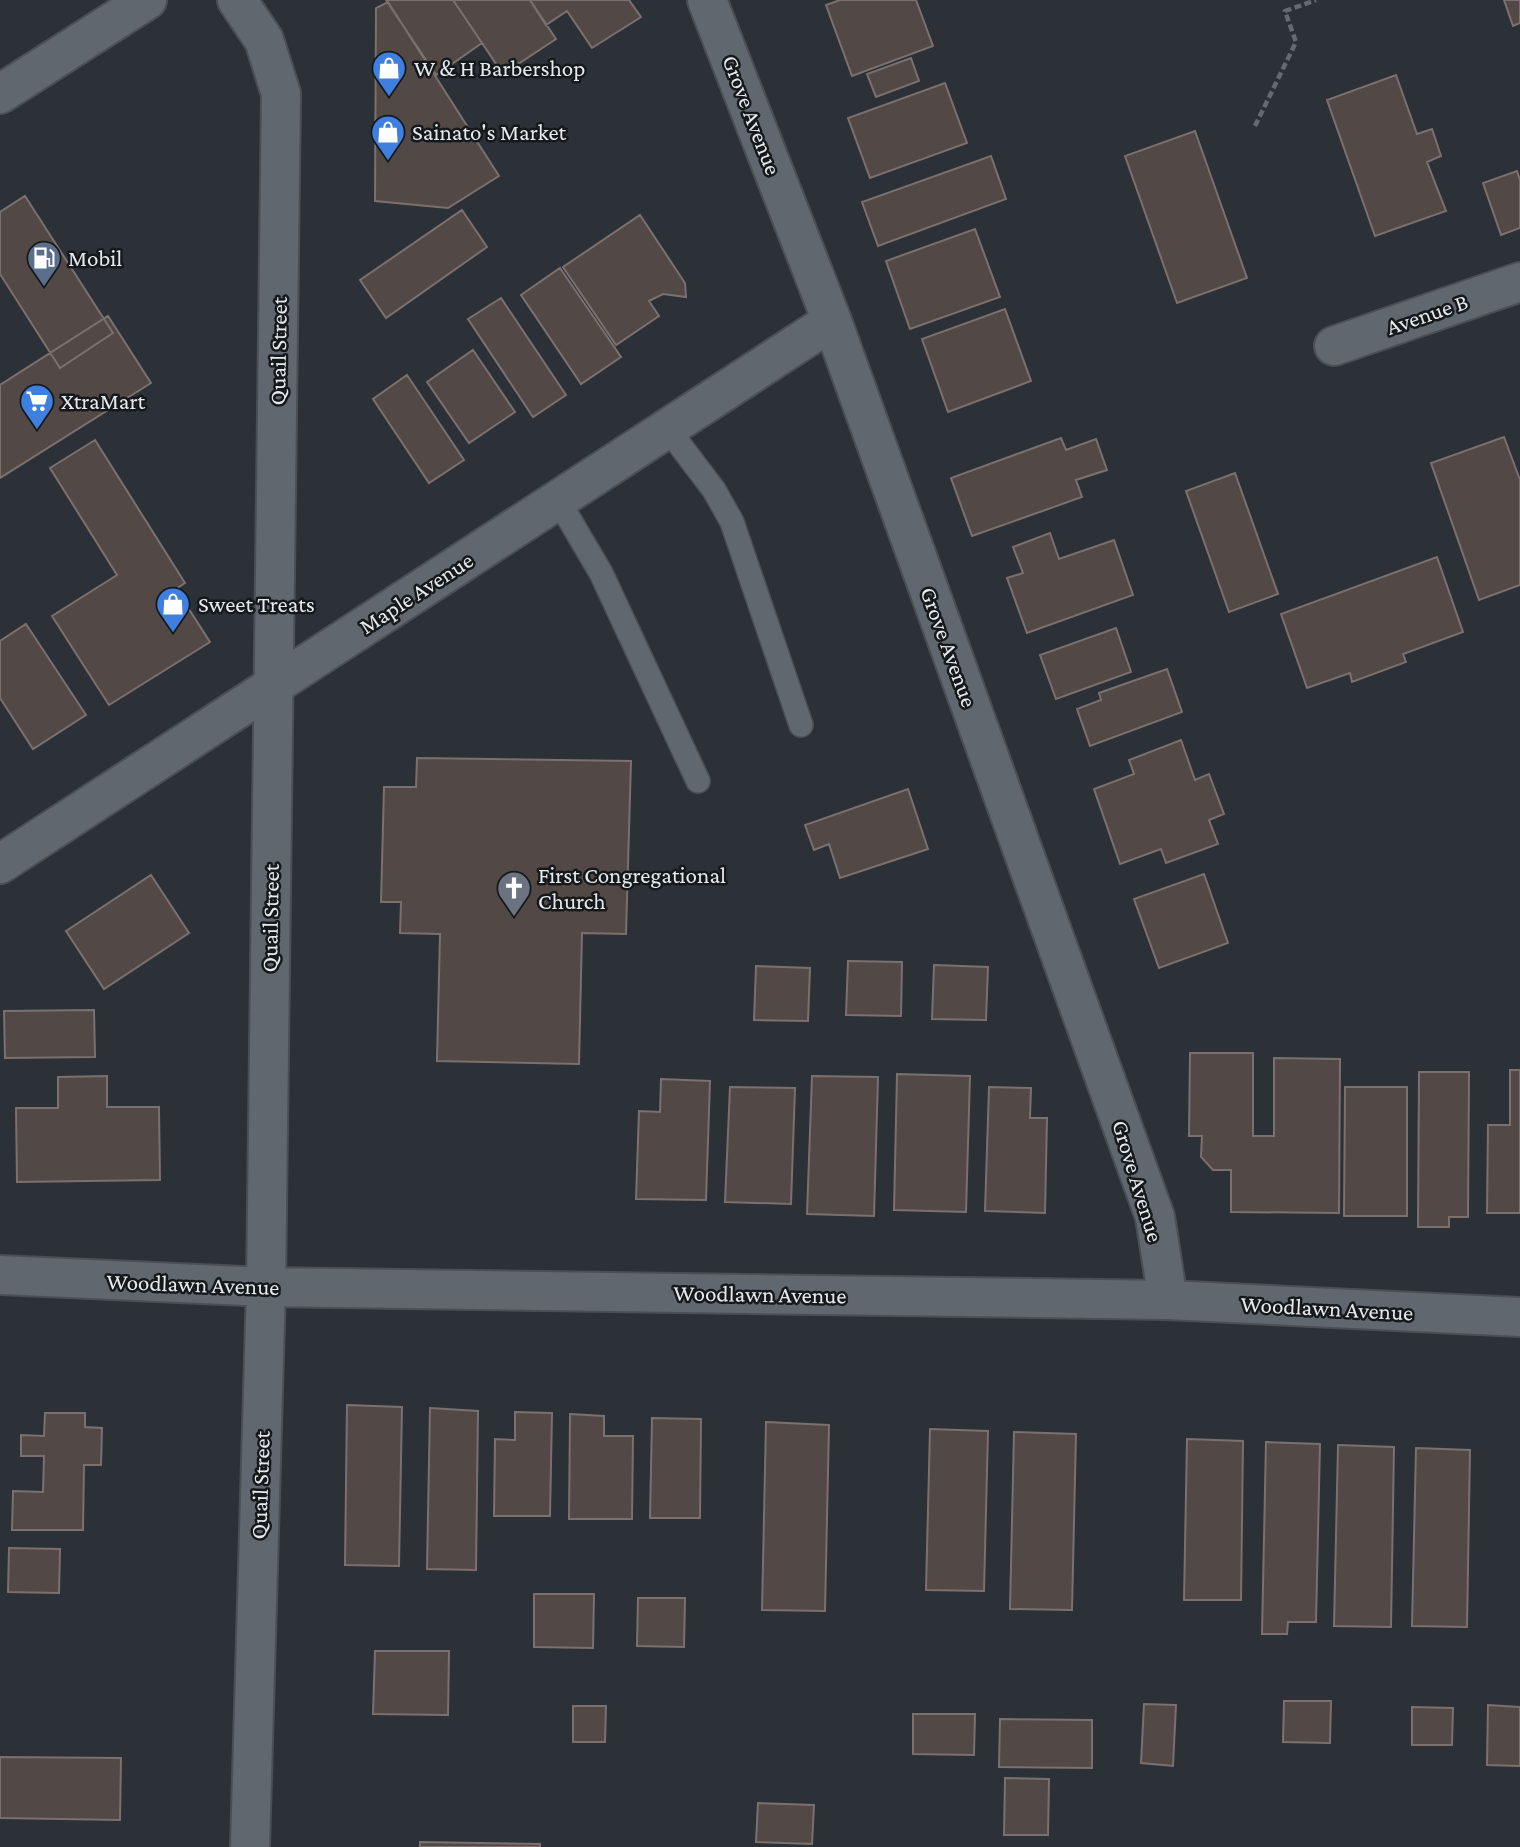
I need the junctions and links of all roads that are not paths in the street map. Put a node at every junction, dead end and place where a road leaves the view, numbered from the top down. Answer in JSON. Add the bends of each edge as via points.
{"nodes":[{"id":1,"x":147,"y":0,"type":"edge"},
{"id":2,"x":237,"y":0,"type":"edge"},
{"id":3,"x":708,"y":0,"type":"edge"},
{"id":4,"x":2,"y":87,"type":"edge"},
{"id":5,"x":1520,"y":282,"type":"edge"},
{"id":6,"x":832,"y":321,"type":"junction"},
{"id":7,"x":1334,"y":346,"type":"dead end"},
{"id":8,"x":667,"y":428,"type":"junction"},
{"id":9,"x":558,"y":500,"type":"junction"},
{"id":10,"x":273,"y":686,"type":"junction"},
{"id":11,"x":801,"y":725,"type":"dead end"},
{"id":12,"x":698,"y":781,"type":"dead end"},
{"id":13,"x":0,"y":864,"type":"edge"},
{"id":14,"x":0,"y":1275,"type":"edge"},
{"id":15,"x":266,"y":1287,"type":"junction"},
{"id":16,"x":1168,"y":1300,"type":"junction"},
{"id":17,"x":1520,"y":1317,"type":"edge"},
{"id":18,"x":250,"y":1847,"type":"edge"}],
"edges":[{"from":1,"to":4,"type":"street"},
{"from":2,"to":10,"type":"street","name":"Quail Street","via":[[264,40],[281,94]]},
{"from":3,"to":6,"type":"street","name":"Grove Avenue"},
{"from":5,"to":7,"type":"street","name":"Avenue B"},
{"from":6,"to":8,"type":"street","name":"Maple Avenue"},
{"from":6,"to":16,"type":"street","name":"Grove Avenue","via":[[1155,1217]]},
{"from":8,"to":9,"type":"street","name":"Maple Avenue"},
{"from":8,"to":11,"type":"lane","via":[[732,522]]},
{"from":9,"to":10,"type":"street","name":"Maple Avenue"},
{"from":9,"to":12,"type":"lane","via":[[601,573]]},
{"from":10,"to":13,"type":"street","name":"Maple Avenue"},
{"from":10,"to":15,"type":"street","name":"Quail Street"},
{"from":14,"to":15,"type":"street","name":"Woodlawn Avenue"},
{"from":15,"to":16,"type":"street","name":"Woodlawn Avenue"},
{"from":15,"to":18,"type":"street","name":"Quail Street"},
{"from":16,"to":17,"type":"street","name":"Woodlawn Avenue"}]}
